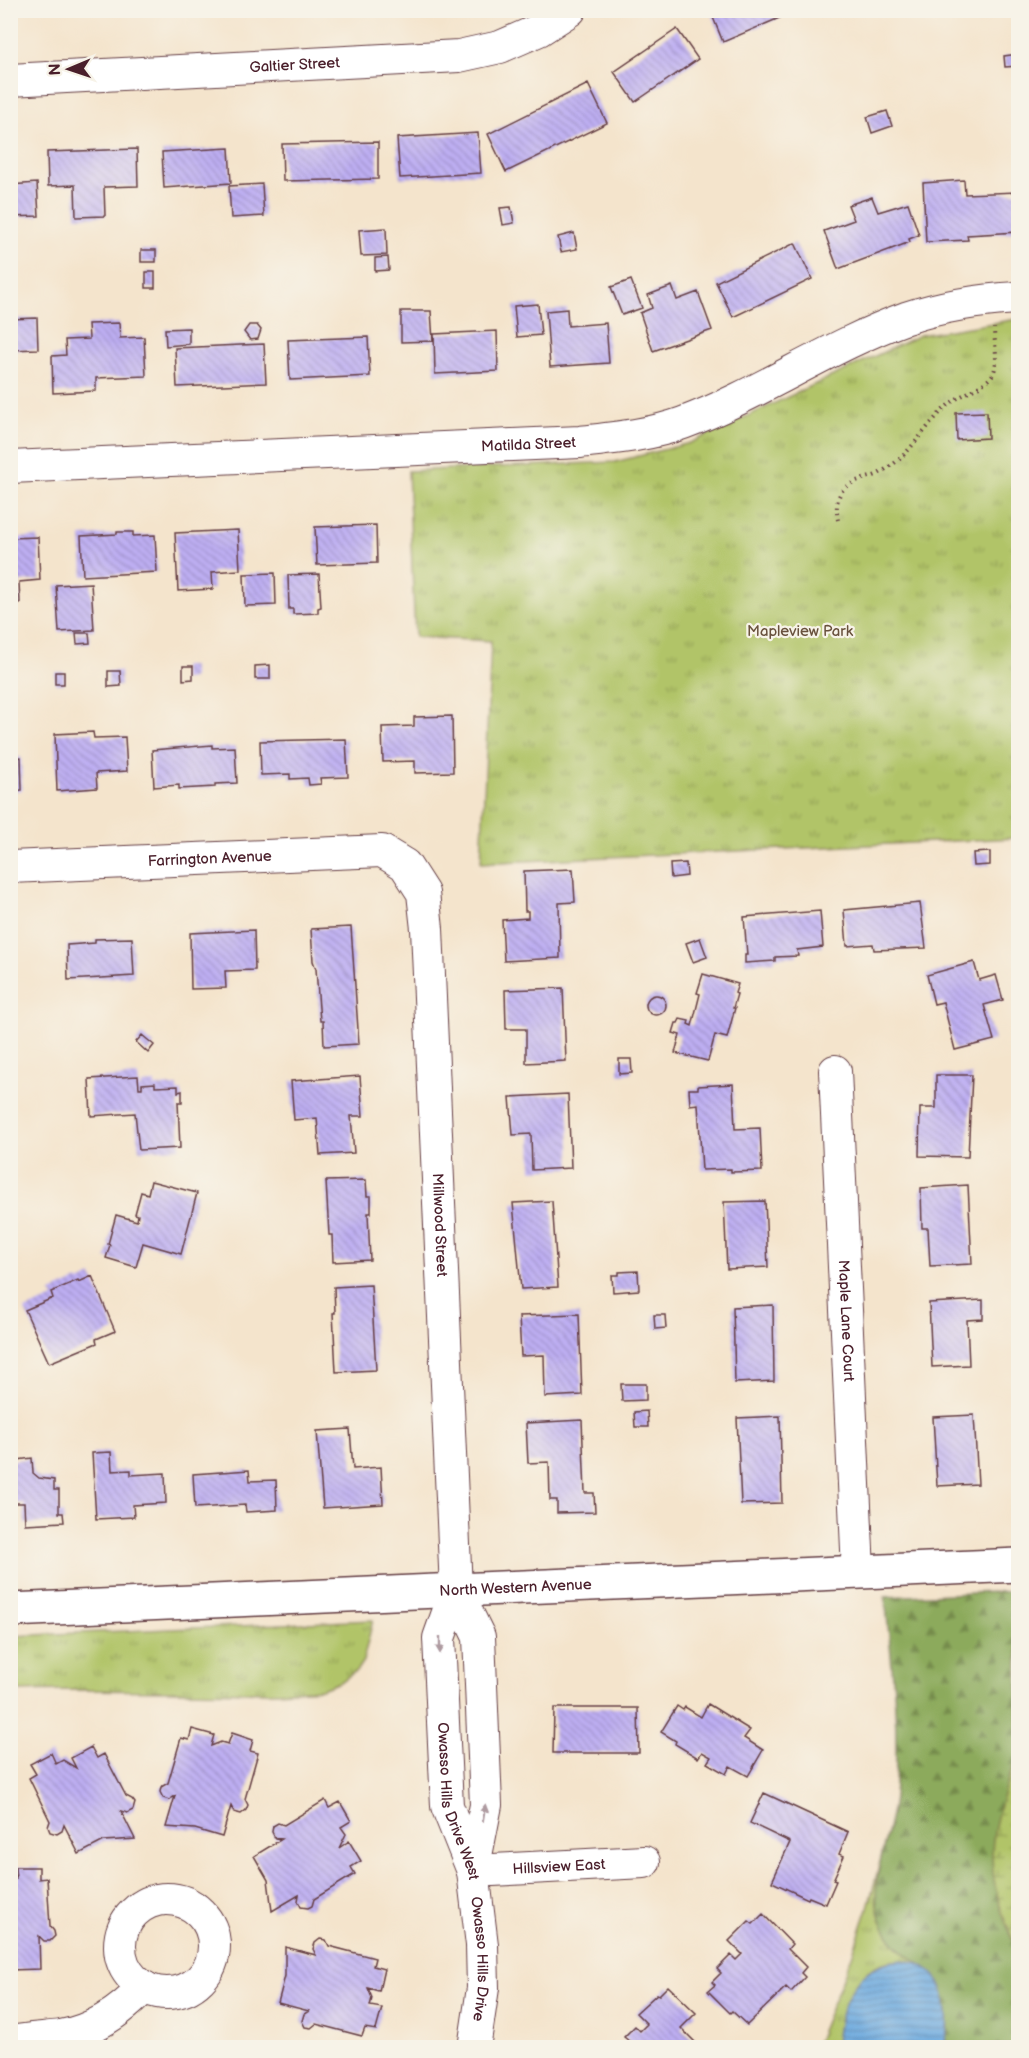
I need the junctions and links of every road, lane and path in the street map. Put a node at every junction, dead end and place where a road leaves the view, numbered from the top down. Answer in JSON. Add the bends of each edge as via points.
{"nodes":[{"id":1,"x":570,"y":10,"type":"edge"},
{"id":2,"x":10,"y":80,"type":"edge"},
{"id":3,"x":1006,"y":299,"type":"edge"},
{"id":4,"x":10,"y":467,"type":"edge"},
{"id":5,"x":838,"y":520,"type":"dead end"},
{"id":6,"x":405,"y":865,"type":"joint"},
{"id":7,"x":10,"y":867,"type":"edge"},
{"id":8,"x":835,"y":1071,"type":"dead end"},
{"id":9,"x":1018,"y":1565,"type":"edge"},
{"id":10,"x":858,"y":1571,"type":"junction"},
{"id":11,"x":456,"y":1590,"type":"junction"},
{"id":12,"x":10,"y":1610,"type":"edge"},
{"id":13,"x":644,"y":1862,"type":"dead end"},
{"id":14,"x":473,"y":1871,"type":"junction"},
{"id":15,"x":144,"y":1987,"type":"dead end"},
{"id":16,"x":10,"y":2042,"type":"edge"},
{"id":17,"x":474,"y":2048,"type":"edge"}],
"edges":[{"from":1,"to":2,"type":"street","name":"Galtier Street","via":[[510,43],[459,56]]},
{"from":3,"to":4,"type":"street","name":"Matilda Street","via":[[957,305],[907,318],[727,404],[681,423],[633,436],[568,443]]},
{"from":3,"to":5,"type":"path","via":[[995,370],[990,378],[949,405],[903,456],[876,475],[859,478],[841,491],[836,510]]},
{"from":6,"to":7,"type":"street","name":"Farrington Avenue","via":[[382,851]]},
{"from":6,"to":11,"type":"street","name":"Millwood Street","via":[[423,893],[428,929]]},
{"from":8,"to":10,"type":"street","name":"Maple Lane Court"},
{"from":9,"to":10,"type":"street","name":"North Western Avenue"},
{"from":10,"to":11,"type":"street","name":"North Western Avenue"},
{"from":11,"to":12,"type":"street","name":"North Western Avenue"},
{"from":11,"to":14,"type":"street","name":"Owasso Hills Drive West","via":[[479,1637],[486,1805]]},
{"from":13,"to":14,"type":"street","name":"Hillsview East"},
{"from":14,"to":17,"type":"street","name":"Owasso Hills Drive","via":[[483,1959]]},
{"from":15,"to":16,"type":"street","via":[[122,2009],[86,2028],[62,2036]]}]}
